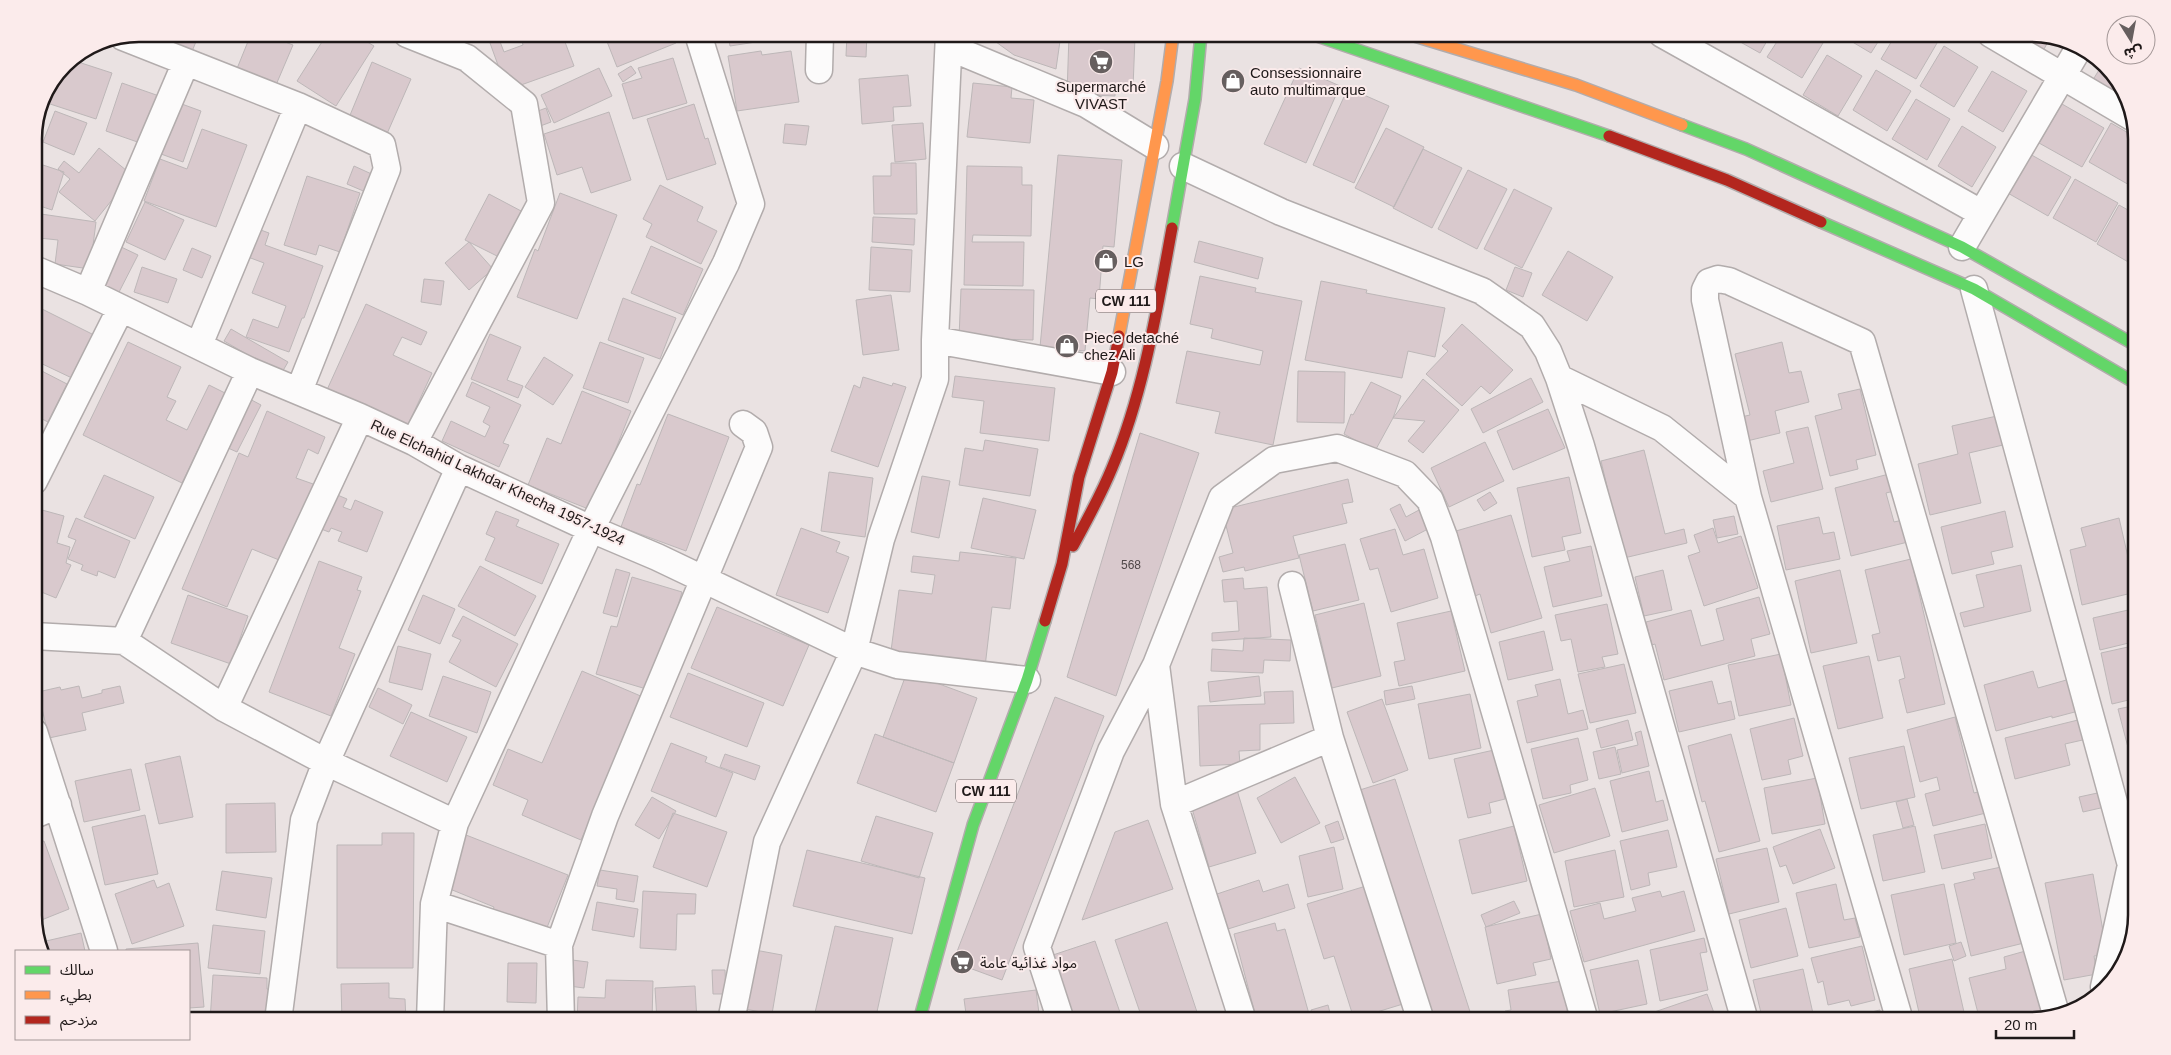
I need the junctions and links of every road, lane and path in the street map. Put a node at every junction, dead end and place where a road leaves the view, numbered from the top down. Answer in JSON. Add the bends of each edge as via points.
{"nodes":[{"id":1,"x":136,"y":42,"type":"edge"},
{"id":2,"x":427,"y":42,"type":"edge"},
{"id":3,"x":700,"y":42,"type":"edge"},
{"id":4,"x":820,"y":42,"type":"edge"},
{"id":5,"x":949,"y":42,"type":"edge"},
{"id":6,"x":953,"y":42,"type":"edge"},
{"id":7,"x":1172,"y":42,"type":"edge"},
{"id":8,"x":1200,"y":42,"type":"edge"},
{"id":9,"x":1333,"y":42,"type":"edge"},
{"id":10,"x":1434,"y":42,"type":"edge"},
{"id":11,"x":1676,"y":42,"type":"edge"},
{"id":12,"x":2005,"y":42,"type":"edge"},
{"id":13,"x":2076,"y":54,"type":"edge"},
{"id":14,"x":186,"y":62,"type":"junction"},
{"id":15,"x":818,"y":70,"type":"dead end"},
{"id":16,"x":2064,"y":75,"type":"junction"},
{"id":17,"x":298,"y":106,"type":"junction"},
{"id":18,"x":2124,"y":112,"type":"edge"},
{"id":19,"x":1155,"y":146,"type":"junction"},
{"id":20,"x":1183,"y":166,"type":"junction"},
{"id":21,"x":1981,"y":213,"type":"junction"},
{"id":22,"x":1962,"y":247,"type":"junction"},
{"id":23,"x":43,"y":273,"type":"edge"},
{"id":24,"x":1974,"y":289,"type":"junction"},
{"id":25,"x":88,"y":292,"type":"junction"},
{"id":26,"x":121,"y":308,"type":"junction"},
{"id":27,"x":935,"y":340,"type":"junction"},
{"id":28,"x":2128,"y":341,"type":"edge"},
{"id":29,"x":199,"y":345,"type":"junction"},
{"id":30,"x":250,"y":371,"type":"junction"},
{"id":31,"x":1112,"y":372,"type":"junction"},
{"id":32,"x":1559,"y":378,"type":"junction"},
{"id":33,"x":2128,"y":379,"type":"edge"},
{"id":34,"x":299,"y":391,"type":"junction"},
{"id":35,"x":360,"y":417,"type":"junction"},
{"id":36,"x":743,"y":424,"type":"dead end"},
{"id":37,"x":414,"y":442,"type":"junction"},
{"id":38,"x":43,"y":463,"type":"edge"},
{"id":39,"x":460,"y":468,"type":"junction"},
{"id":40,"x":1748,"y":496,"type":"junction"},
{"id":41,"x":591,"y":529,"type":"junction"},
{"id":42,"x":1062,"y":564,"type":"junction"},
{"id":43,"x":703,"y":580,"type":"junction"},
{"id":44,"x":1292,"y":585,"type":"dead end"},
{"id":45,"x":43,"y":636,"type":"edge"},
{"id":46,"x":124,"y":641,"type":"junction"},
{"id":47,"x":854,"y":651,"type":"junction"},
{"id":48,"x":1156,"y":664,"type":"junction"},
{"id":49,"x":1028,"y":680,"type":"junction"},
{"id":50,"x":224,"y":708,"type":"junction"},
{"id":51,"x":1330,"y":738,"type":"junction"},
{"id":52,"x":43,"y":759,"type":"edge"},
{"id":53,"x":326,"y":762,"type":"junction"},
{"id":54,"x":1174,"y":804,"type":"junction"},
{"id":55,"x":58,"y":805,"type":"junction"},
{"id":56,"x":43,"y":811,"type":"edge"},
{"id":57,"x":455,"y":824,"type":"junction"},
{"id":58,"x":2128,"y":841,"type":"edge"},
{"id":59,"x":2128,"y":887,"type":"edge"},
{"id":60,"x":434,"y":904,"type":"junction"},
{"id":61,"x":559,"y":945,"type":"junction"},
{"id":62,"x":104,"y":950,"type":"edge"},
{"id":63,"x":2107,"y":976,"type":"edge"},
{"id":64,"x":2055,"y":1010,"type":"edge"},
{"id":65,"x":279,"y":1012,"type":"edge"},
{"id":66,"x":430,"y":1012,"type":"edge"},
{"id":67,"x":561,"y":1012,"type":"edge"},
{"id":68,"x":733,"y":1012,"type":"edge"},
{"id":69,"x":921,"y":1012,"type":"edge"},
{"id":70,"x":1058,"y":1012,"type":"edge"},
{"id":71,"x":1240,"y":1012,"type":"edge"},
{"id":72,"x":1418,"y":1012,"type":"edge"},
{"id":73,"x":1582,"y":1012,"type":"edge"},
{"id":74,"x":1742,"y":1012,"type":"edge"},
{"id":75,"x":1897,"y":1012,"type":"edge"}],
"edges":[{"from":1,"to":14,"type":"street"},
{"from":2,"to":37,"type":"street","via":[[467,58],[524,104],[540,203]]},
{"from":3,"to":41,"type":"street","via":[[751,204],[726,263]]},
{"from":4,"to":15,"type":"street"},
{"from":5,"to":27,"type":"street"},
{"from":6,"to":19,"type":"street","via":[[1086,104]]},
{"from":7,"to":19,"type":"main road","number":"CW 111"},
{"from":8,"to":20,"type":"main road","via":[[1197,85]]},
{"from":9,"to":24,"type":"main road","via":[[1560,118],[1727,180]]},
{"from":10,"to":22,"type":"main road","via":[[1576,85],[1746,148]]},
{"from":11,"to":21,"type":"street"},
{"from":12,"to":16,"type":"street"},
{"from":13,"to":16,"type":"street"},
{"from":14,"to":17,"type":"street"},
{"from":14,"to":25,"type":"street"},
{"from":16,"to":18,"type":"street"},
{"from":16,"to":21,"type":"street"},
{"from":17,"to":29,"type":"street"},
{"from":17,"to":34,"type":"street","via":[[382,145],[387,169]]},
{"from":19,"to":31,"type":"main road","number":"CW 111"},
{"from":20,"to":32,"type":"street","via":[[1280,212],[1482,292],[1532,326],[1548,351]]},
{"from":20,"to":42,"type":"main road","via":[[1156,316],[1138,392],[1106,485],[1086,527]]},
{"from":21,"to":22,"type":"street"},
{"from":22,"to":28,"type":"main road"},
{"from":23,"to":25,"type":"street","name":"Rue Elchahid Lakhdar Khecha 1957-1924"},
{"from":24,"to":33,"type":"main road"},
{"from":24,"to":58,"type":"street"},
{"from":25,"to":26,"type":"street","name":"Rue Elchahid Lakhdar Khecha 1957-1924"},
{"from":26,"to":29,"type":"street","name":"Rue Elchahid Lakhdar Khecha 1957-1924"},
{"from":26,"to":38,"type":"street"},
{"from":27,"to":31,"type":"street"},
{"from":27,"to":47,"type":"street","via":[[935,379],[880,540]]},
{"from":29,"to":30,"type":"street","name":"Rue Elchahid Lakhdar Khecha 1957-1924"},
{"from":30,"to":34,"type":"street","name":"Rue Elchahid Lakhdar Khecha 1957-1924"},
{"from":30,"to":46,"type":"street"},
{"from":31,"to":42,"type":"main road","number":"CW 111","via":[[1079,477]]},
{"from":32,"to":40,"type":"street","via":[[1662,428]]},
{"from":32,"to":74,"type":"street"},
{"from":34,"to":35,"type":"street","name":"Rue Elchahid Lakhdar Khecha 1957-1924"},
{"from":35,"to":37,"type":"street","name":"Rue Elchahid Lakhdar Khecha 1957-1924"},
{"from":35,"to":50,"type":"street"},
{"from":36,"to":43,"type":"street","via":[[754,432],[759,446]]},
{"from":37,"to":39,"type":"street","name":"Rue Elchahid Lakhdar Khecha 1957-1924"},
{"from":39,"to":41,"type":"street","name":"Rue Elchahid Lakhdar Khecha 1957-1924"},
{"from":39,"to":53,"type":"street"},
{"from":40,"to":64,"type":"street","via":[[1705,300],[1708,282],[1718,279],[1729,281],[1862,342]]},
{"from":40,"to":75,"type":"street"},
{"from":41,"to":43,"type":"street","name":"Rue Elchahid Lakhdar Khecha 1957-1924"},
{"from":41,"to":57,"type":"street"},
{"from":42,"to":49,"type":"main road","number":"CW 111"},
{"from":43,"to":47,"type":"street","name":"Rue Elchahid Lakhdar Khecha 1957-1924"},
{"from":43,"to":61,"type":"street","via":[[605,816]]},
{"from":44,"to":51,"type":"street"},
{"from":45,"to":46,"type":"street"},
{"from":46,"to":50,"type":"street"},
{"from":47,"to":49,"type":"street","name":"Rue Elchahid Lakhdar Khecha 1957-1924","via":[[897,666]]},
{"from":47,"to":68,"type":"street","via":[[767,842]]},
{"from":48,"to":54,"type":"street"},
{"from":48,"to":70,"type":"street","via":[[1111,752],[1037,948]]},
{"from":48,"to":73,"type":"street","via":[[1222,498],[1274,460],[1337,448],[1406,474],[1430,500],[1444,537]]},
{"from":49,"to":69,"type":"main road","number":"CW 111","via":[[973,824]]},
{"from":50,"to":53,"type":"street"},
{"from":51,"to":54,"type":"street"},
{"from":51,"to":72,"type":"street"},
{"from":52,"to":55,"type":"street"},
{"from":53,"to":57,"type":"street"},
{"from":53,"to":65,"type":"street","via":[[304,820]]},
{"from":54,"to":71,"type":"street"},
{"from":55,"to":56,"type":"street"},
{"from":55,"to":62,"type":"street"},
{"from":57,"to":60,"type":"street"},
{"from":59,"to":63,"type":"street"},
{"from":60,"to":61,"type":"street"},
{"from":60,"to":66,"type":"street"},
{"from":61,"to":67,"type":"street"}]}
